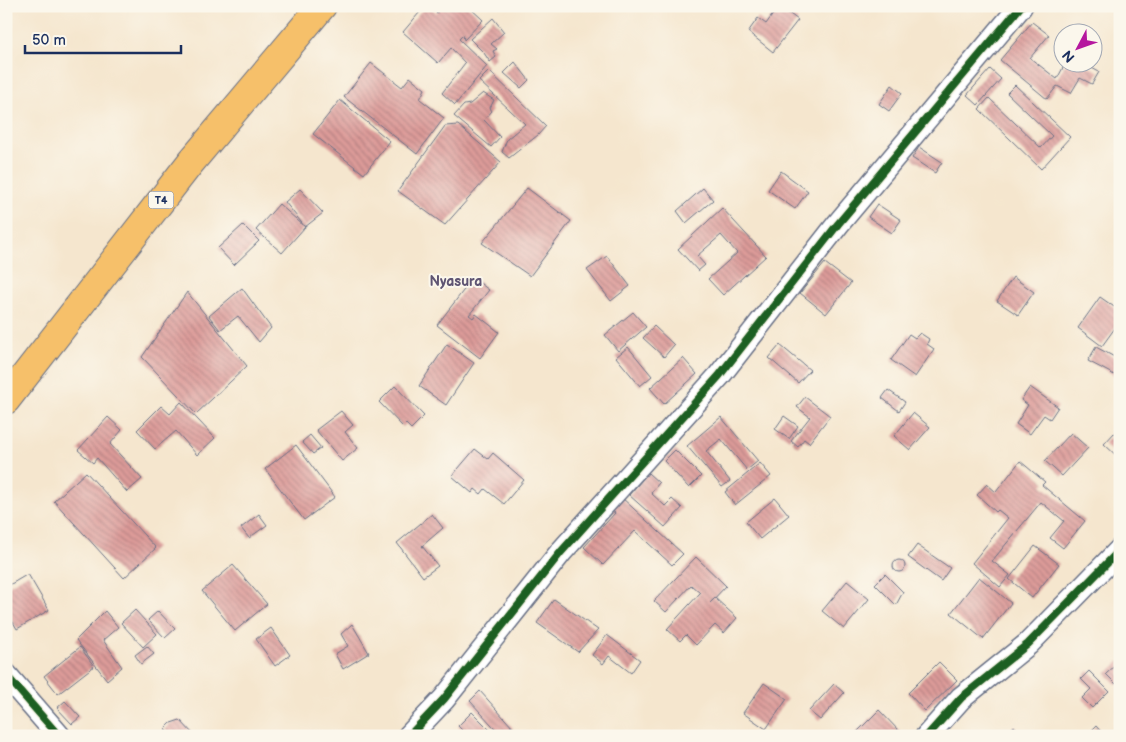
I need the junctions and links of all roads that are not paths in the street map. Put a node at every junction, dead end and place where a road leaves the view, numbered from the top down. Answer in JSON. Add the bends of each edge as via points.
{"nodes":[{"id":1,"x":322,"y":6,"type":"edge"},
{"id":2,"x":1021,"y":6,"type":"edge"},
{"id":3,"x":6,"y":400,"type":"edge"},
{"id":4,"x":1120,"y":550,"type":"edge"},
{"id":5,"x":6,"y":675,"type":"edge"},
{"id":6,"x":59,"y":736,"type":"edge"},
{"id":7,"x":409,"y":736,"type":"edge"},
{"id":8,"x":927,"y":736,"type":"edge"}],
"edges":[{"from":1,"to":3,"type":"highway","number":"T4","via":[[191,162]]},
{"from":2,"to":7,"type":"street","via":[[838,224],[719,376],[561,552],[444,699]]},
{"from":4,"to":8,"type":"street","via":[[1028,644],[961,698]]},
{"from":5,"to":6,"type":"street"}]}
